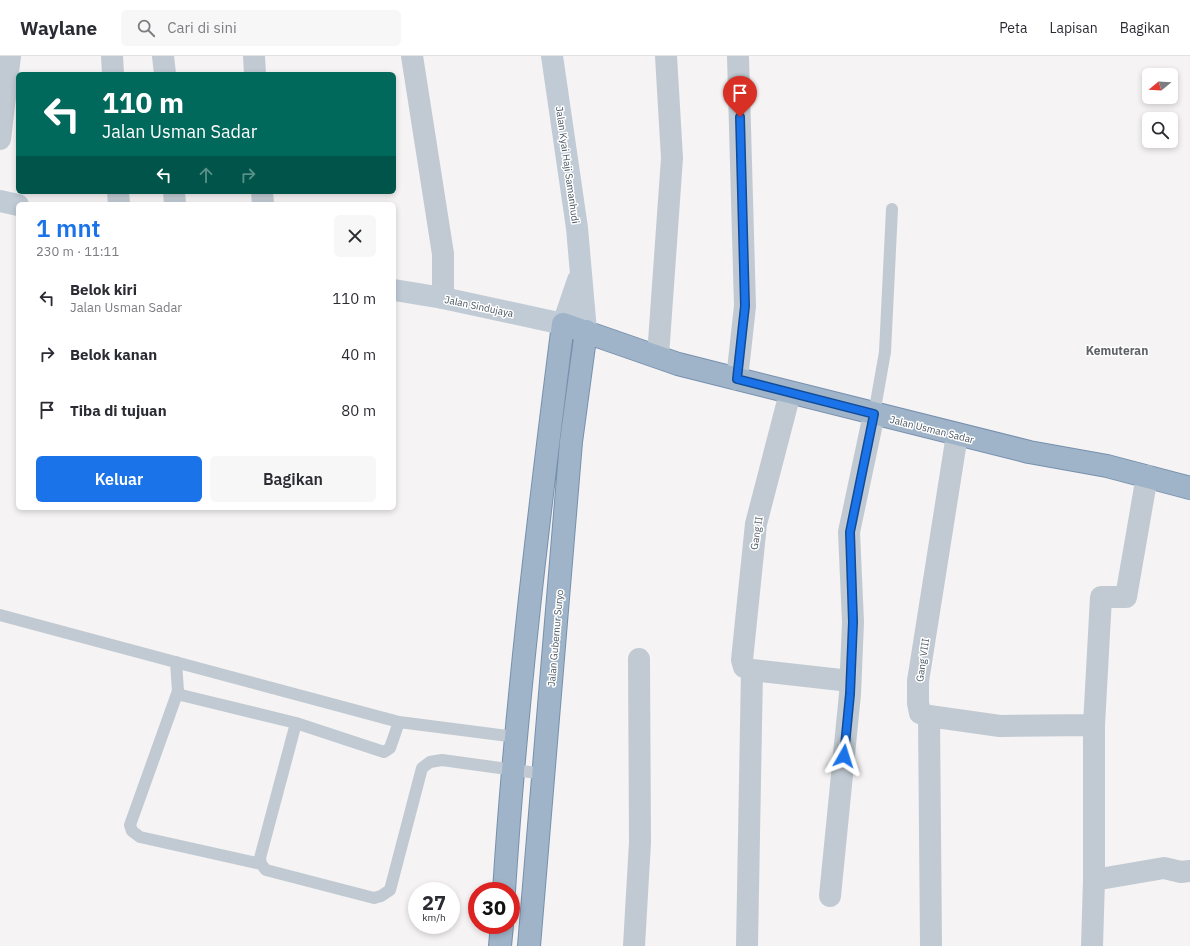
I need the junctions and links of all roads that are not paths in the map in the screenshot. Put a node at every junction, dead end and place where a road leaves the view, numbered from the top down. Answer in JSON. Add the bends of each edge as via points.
{"nodes":[{"id":1,"x":10,"y":56,"type":"edge"},
{"id":2,"x":112,"y":56,"type":"edge"},
{"id":3,"x":163,"y":56,"type":"edge"},
{"id":4,"x":254,"y":56,"type":"edge"},
{"id":5,"x":412,"y":56,"type":"edge"},
{"id":6,"x":552,"y":56,"type":"edge"},
{"id":7,"x":666,"y":56,"type":"edge"},
{"id":8,"x":738,"y":56,"type":"edge"},
{"id":9,"x":113,"y":72,"type":"edge"},
{"id":10,"x":165,"y":72,"type":"edge"},
{"id":11,"x":255,"y":72,"type":"edge"},
{"id":12,"x":0,"y":139,"type":"edge"},
{"id":13,"x":0,"y":201,"type":"edge"},
{"id":14,"x":16,"y":205,"type":"edge"},
{"id":15,"x":892,"y":209,"type":"dead end"},
{"id":16,"x":580,"y":274,"type":"junction"},
{"id":17,"x":396,"y":290,"type":"edge"},
{"id":18,"x":443,"y":298,"type":"junction"},
{"id":19,"x":563,"y":324,"type":"junction"},
{"id":20,"x":586,"y":331,"type":"junction"},
{"id":21,"x":658,"y":356,"type":"junction"},
{"id":22,"x":737,"y":379,"type":"junction"},
{"id":23,"x":790,"y":393,"type":"junction"},
{"id":24,"x":874,"y":414,"type":"junction"},
{"id":25,"x":957,"y":435,"type":"junction"},
{"id":26,"x":1147,"y":476,"type":"junction"},
{"id":27,"x":1190,"y":488,"type":"edge"},
{"id":28,"x":0,"y":615,"type":"edge"},
{"id":29,"x":639,"y":659,"type":"dead end"},
{"id":30,"x":176,"y":662,"type":"junction"},
{"id":31,"x":752,"y":670,"type":"junction"},
{"id":32,"x":850,"y":681,"type":"junction"},
{"id":33,"x":178,"y":691,"type":"junction"},
{"id":34,"x":929,"y":716,"type":"junction"},
{"id":35,"x":399,"y":722,"type":"junction"},
{"id":36,"x":296,"y":723,"type":"junction"},
{"id":37,"x":1094,"y":725,"type":"junction"},
{"id":38,"x":516,"y":737,"type":"junction"},
{"id":39,"x":512,"y":771,"type":"junction"},
{"id":40,"x":544,"y":774,"type":"junction"},
{"id":41,"x":261,"y":864,"type":"junction"},
{"id":42,"x":1190,"y":872,"type":"edge"},
{"id":43,"x":1094,"y":880,"type":"junction"},
{"id":44,"x":505,"y":882,"type":"edge"},
{"id":45,"x":830,"y":896,"type":"dead end"},
{"id":46,"x":501,"y":934,"type":"edge"},
{"id":47,"x":500,"y":946,"type":"edge"},
{"id":48,"x":529,"y":946,"type":"edge"},
{"id":49,"x":634,"y":946,"type":"edge"},
{"id":50,"x":747,"y":946,"type":"edge"},
{"id":51,"x":931,"y":946,"type":"edge"},
{"id":52,"x":1092,"y":946,"type":"edge"}],
"edges":[{"from":1,"to":12,"type":"street"},
{"from":2,"to":9,"type":"street"},
{"from":3,"to":10,"type":"street"},
{"from":4,"to":11,"type":"street"},
{"from":5,"to":18,"type":"street","via":[[443,254]]},
{"from":6,"to":16,"type":"main road","name":"Jalan Kyai Haji Samanhudi","via":[[577,228]]},
{"from":7,"to":21,"type":"street","via":[[672,158]]},
{"from":8,"to":22,"type":"street","via":[[745,306]]},
{"from":13,"to":14,"type":"main road"},
{"from":15,"to":24,"type":"lane","via":[[885,352]]},
{"from":16,"to":19,"type":"main road","name":"Jalan Kyai Haji Samanhudi"},
{"from":16,"to":20,"type":"main road","name":"Jalan Kyai Haji Samanhudi"},
{"from":17,"to":18,"type":"main road","name":"Jalan Sindujaya"},
{"from":18,"to":19,"type":"main road","name":"Jalan Sindujaya"},
{"from":19,"to":20,"type":"highway","name":"Jalan Usman Sadar"},
{"from":19,"to":38,"type":"highway"},
{"from":20,"to":21,"type":"highway","name":"Jalan Usman Sadar"},
{"from":20,"to":40,"type":"highway","name":"Jalan Gubernur Suryo","via":[[571,442]]},
{"from":21,"to":22,"type":"highway","name":"Jalan Usman Sadar","via":[[678,364]]},
{"from":22,"to":23,"type":"highway","name":"Jalan Usman Sadar"},
{"from":23,"to":24,"type":"highway","name":"Jalan Usman Sadar"},
{"from":23,"to":31,"type":"street","name":"Gang II","via":[[756,524],[742,660],[744,667]]},
{"from":24,"to":25,"type":"highway","name":"Jalan Usman Sadar"},
{"from":24,"to":32,"type":"street","via":[[850,532],[853,622]]},
{"from":25,"to":26,"type":"highway","name":"Jalan Usman Sadar"},
{"from":25,"to":34,"type":"street","name":"Gang VIII","via":[[918,681],[920,713]]},
{"from":26,"to":27,"type":"highway","name":"Jalan Usman Sadar"},
{"from":26,"to":37,"type":"street","via":[[1126,597],[1101,597]]},
{"from":28,"to":30,"type":"lane"},
{"from":29,"to":49,"type":"street","via":[[640,842]]},
{"from":30,"to":33,"type":"lane"},
{"from":30,"to":35,"type":"lane"},
{"from":31,"to":32,"type":"street"},
{"from":31,"to":50,"type":"street"},
{"from":32,"to":45,"type":"street"},
{"from":33,"to":36,"type":"lane","via":[[184,696]]},
{"from":33,"to":41,"type":"lane","via":[[130,825],[132,831],[140,837]]},
{"from":34,"to":37,"type":"street","via":[[1000,726]]},
{"from":34,"to":51,"type":"street"},
{"from":35,"to":36,"type":"lane","via":[[390,748],[384,752]]},
{"from":35,"to":38,"type":"lane"},
{"from":36,"to":41,"type":"lane","via":[[260,858]]},
{"from":37,"to":43,"type":"street"},
{"from":38,"to":39,"type":"highway"},
{"from":39,"to":40,"type":"lane"},
{"from":39,"to":41,"type":"lane","via":[[442,760],[430,762],[422,768],[390,890],[381,896],[374,898],[266,870]]},
{"from":39,"to":44,"type":"highway"},
{"from":40,"to":48,"type":"highway","name":"Jalan Gubernur Suryo"},
{"from":42,"to":43,"type":"street","via":[[1164,868]]},
{"from":43,"to":52,"type":"street"},
{"from":46,"to":47,"type":"highway"}]}
